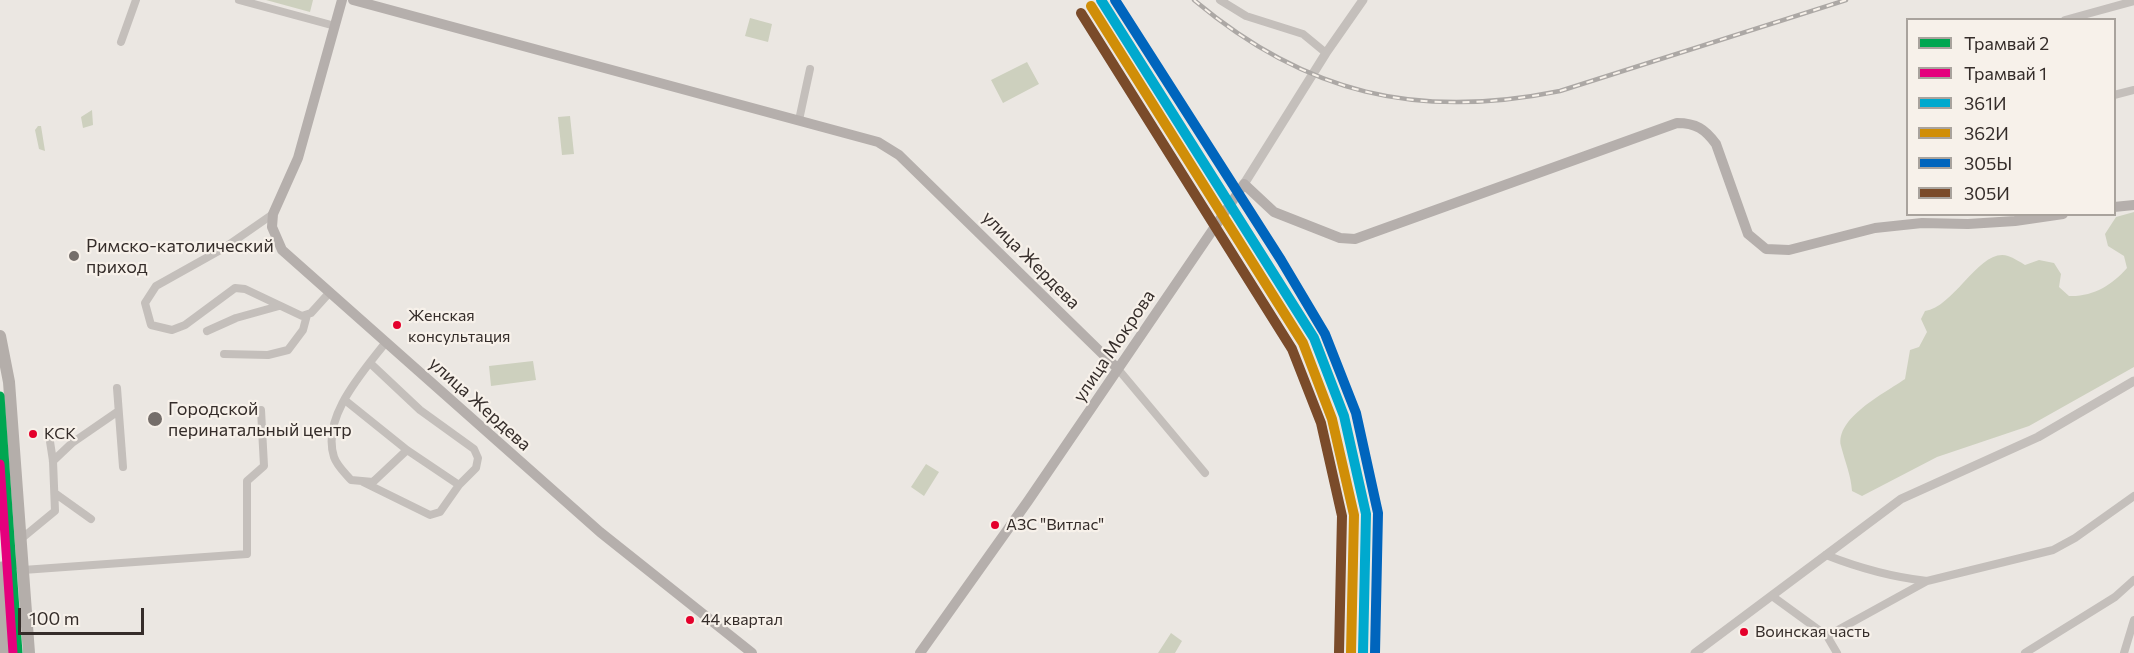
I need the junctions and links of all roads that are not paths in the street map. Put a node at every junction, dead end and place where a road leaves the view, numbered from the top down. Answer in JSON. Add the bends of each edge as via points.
{"nodes":[{"id":1,"x":136,"y":0,"type":"edge"},
{"id":2,"x":239,"y":0,"type":"edge"},
{"id":3,"x":342,"y":0,"type":"edge"},
{"id":4,"x":353,"y":0,"type":"edge"},
{"id":5,"x":1220,"y":0,"type":"edge"},
{"id":6,"x":1363,"y":0,"type":"edge"},
{"id":7,"x":2134,"y":1,"type":"edge"},
{"id":8,"x":2072,"y":18,"type":"edge"},
{"id":9,"x":335,"y":26,"type":"junction"},
{"id":10,"x":121,"y":42,"type":"dead end"},
{"id":11,"x":1326,"y":52,"type":"junction"},
{"id":12,"x":810,"y":69,"type":"dead end"},
{"id":13,"x":2134,"y":90,"type":"edge"},
{"id":14,"x":2116,"y":95,"type":"edge"},
{"id":15,"x":799,"y":120,"type":"junction"},
{"id":16,"x":1244,"y":184,"type":"junction"},
{"id":17,"x":2134,"y":205,"type":"edge"},
{"id":18,"x":2116,"y":207,"type":"edge"},
{"id":19,"x":273,"y":214,"type":"junction"},
{"id":20,"x":2044,"y":216,"type":"edge"},
{"id":21,"x":1924,"y":219,"type":"edge"},
{"id":22,"x":330,"y":292,"type":"junction"},
{"id":23,"x":279,"y":306,"type":"junction"},
{"id":24,"x":307,"y":315,"type":"junction"},
{"id":25,"x":207,"y":331,"type":"dead end"},
{"id":26,"x":0,"y":336,"type":"edge"},
{"id":27,"x":386,"y":342,"type":"junction"},
{"id":28,"x":225,"y":354,"type":"dead end"},
{"id":29,"x":370,"y":363,"type":"junction"},
{"id":30,"x":1118,"y":369,"type":"junction"},
{"id":31,"x":2134,"y":381,"type":"edge"},
{"id":32,"x":117,"y":388,"type":"dead end"},
{"id":33,"x":346,"y":401,"type":"junction"},
{"id":34,"x":261,"y":410,"type":"dead end"},
{"id":35,"x":117,"y":412,"type":"junction"},
{"id":36,"x":49,"y":435,"type":"dead end"},
{"id":37,"x":407,"y":450,"type":"junction"},
{"id":38,"x":53,"y":461,"type":"junction"},
{"id":39,"x":123,"y":467,"type":"dead end"},
{"id":40,"x":1205,"y":473,"type":"dead end"},
{"id":41,"x":363,"y":482,"type":"junction"},
{"id":42,"x":459,"y":484,"type":"junction"},
{"id":43,"x":56,"y":495,"type":"junction"},
{"id":44,"x":2134,"y":496,"type":"edge"},
{"id":45,"x":91,"y":519,"type":"dead end"},
{"id":46,"x":21,"y":539,"type":"junction"},
{"id":47,"x":1826,"y":555,"type":"junction"},
{"id":48,"x":0,"y":567,"type":"edge"},
{"id":49,"x":23,"y":567,"type":"junction"},
{"id":50,"x":2134,"y":580,"type":"edge"},
{"id":51,"x":1927,"y":581,"type":"junction"},
{"id":52,"x":1772,"y":596,"type":"junction"},
{"id":53,"x":2134,"y":620,"type":"edge"},
{"id":54,"x":1827,"y":636,"type":"junction"},
{"id":55,"x":6,"y":653,"type":"edge"},
{"id":56,"x":29,"y":653,"type":"edge"},
{"id":57,"x":752,"y":653,"type":"edge"},
{"id":58,"x":920,"y":653,"type":"edge"},
{"id":59,"x":1695,"y":653,"type":"edge"},
{"id":60,"x":1837,"y":653,"type":"edge"},
{"id":61,"x":2025,"y":653,"type":"edge"},
{"id":62,"x":2124,"y":653,"type":"edge"}],
"edges":[{"from":1,"to":10,"type":"street"},
{"from":2,"to":9,"type":"street"},
{"from":3,"to":9,"type":"main road"},
{"from":4,"to":15,"type":"main road","name":"улица Жердева"},
{"from":5,"to":11,"type":"street","via":[[1246,16],[1303,34]]},
{"from":6,"to":11,"type":"street","name":"улица Мокрова"},
{"from":7,"to":8,"type":"street"},
{"from":9,"to":19,"type":"main road","via":[[298,158]]},
{"from":11,"to":16,"type":"street","name":"улица Мокрова"},
{"from":12,"to":15,"type":"street"},
{"from":13,"to":14,"type":"street"},
{"from":15,"to":30,"type":"main road","name":"улица Жердева","via":[[878,142],[899,155]]},
{"from":16,"to":21,"type":"main road","via":[[1274,212],[1340,238],[1355,239],[1677,123],[1688,123],[1708,132],[1716,144],[1748,234],[1766,249],[1789,250]]},
{"from":16,"to":30,"type":"main road","name":"улица Мокрова"},
{"from":17,"to":18,"type":"main road"},
{"from":19,"to":22,"type":"main road","name":"улица Жердева","via":[[272,227],[282,250]]},
{"from":19,"to":23,"type":"street","via":[[224,248],[156,286],[145,303],[151,326],[172,330],[185,325],[235,288]]},
{"from":20,"to":21,"type":"main road","via":[[1968,224]]},
{"from":22,"to":24,"type":"street"},
{"from":22,"to":27,"type":"main road","name":"улица Жердева"},
{"from":23,"to":24,"type":"street"},
{"from":23,"to":25,"type":"street"},
{"from":24,"to":28,"type":"street","via":[[303,330],[288,350],[268,355]]},
{"from":26,"to":46,"type":"main road","via":[[9,382]]},
{"from":27,"to":29,"type":"street"},
{"from":27,"to":57,"type":"main road","name":"улица Жердева","via":[[600,532]]},
{"from":29,"to":33,"type":"street"},
{"from":29,"to":42,"type":"street","via":[[420,410],[474,449],[478,458],[476,468]]},
{"from":30,"to":40,"type":"street","name":"улица Жердева"},
{"from":30,"to":58,"type":"main road","name":"улица Мокрова"},
{"from":31,"to":47,"type":"street","via":[[2038,437],[1901,499]]},
{"from":32,"to":35,"type":"street"},
{"from":33,"to":37,"type":"street"},
{"from":33,"to":41,"type":"street","via":[[332,428],[334,458],[351,480]]},
{"from":34,"to":49,"type":"street","via":[[264,466],[247,481],[247,554]]},
{"from":35,"to":38,"type":"street"},
{"from":35,"to":39,"type":"street"},
{"from":36,"to":38,"type":"street"},
{"from":37,"to":41,"type":"street","via":[[373,482]]},
{"from":37,"to":42,"type":"street"},
{"from":38,"to":43,"type":"street"},
{"from":41,"to":42,"type":"street","via":[[430,515],[440,512]]},
{"from":43,"to":45,"type":"street"},
{"from":43,"to":46,"type":"street","via":[[55,511]]},
{"from":44,"to":51,"type":"street","via":[[2053,550]]},
{"from":46,"to":49,"type":"main road"},
{"from":47,"to":51,"type":"street","via":[[1892,577]]},
{"from":47,"to":52,"type":"street"},
{"from":48,"to":49,"type":"street"},
{"from":48,"to":55,"type":"main road"},
{"from":49,"to":56,"type":"main road"},
{"from":50,"to":61,"type":"street","via":[[2115,597]]},
{"from":51,"to":54,"type":"street"},
{"from":52,"to":54,"type":"street"},
{"from":52,"to":59,"type":"street"},
{"from":53,"to":62,"type":"street"},
{"from":54,"to":60,"type":"street"}]}
